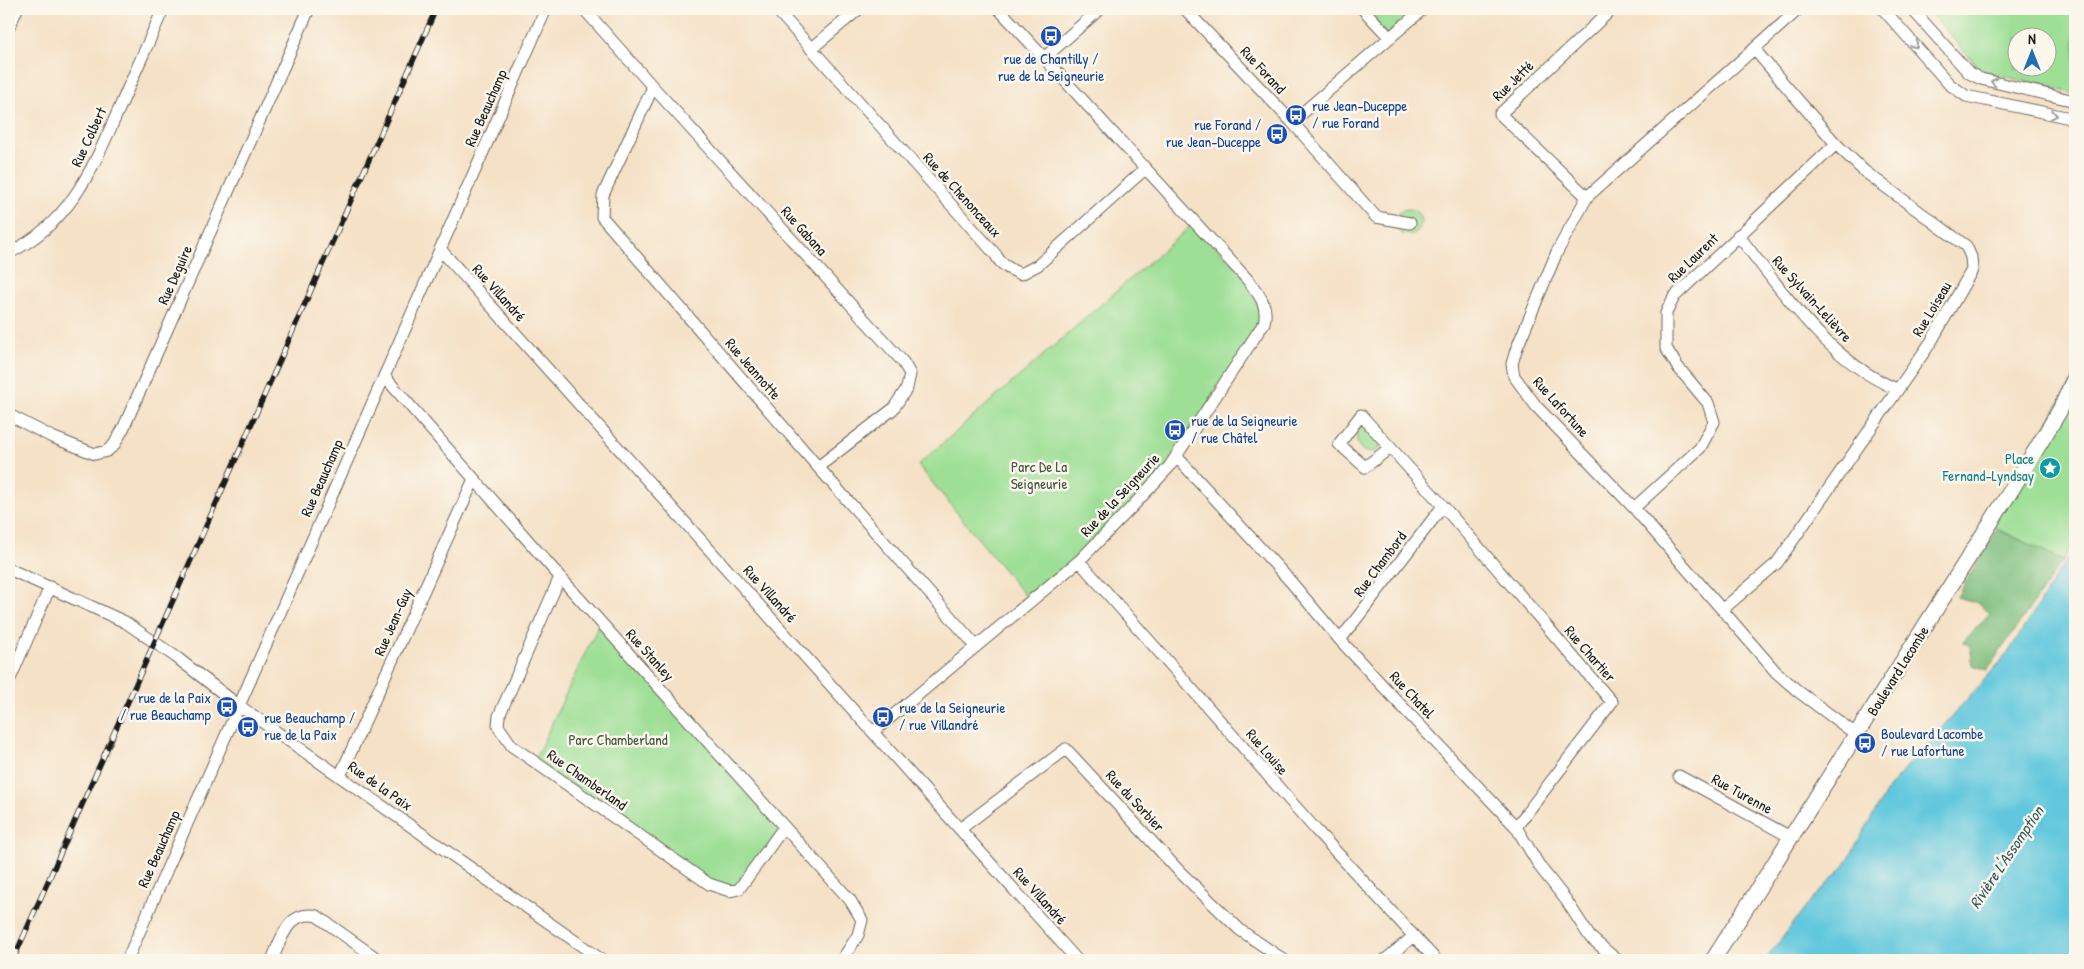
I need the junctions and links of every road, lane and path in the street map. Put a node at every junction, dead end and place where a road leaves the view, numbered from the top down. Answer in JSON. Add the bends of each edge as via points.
{"nodes":[{"id":1,"x":17,"y":9,"type":"edge"},
{"id":2,"x":163,"y":9,"type":"edge"},
{"id":3,"x":309,"y":9,"type":"edge"},
{"id":4,"x":546,"y":9,"type":"edge"},
{"id":5,"x":584,"y":9,"type":"edge"},
{"id":6,"x":776,"y":9,"type":"edge"},
{"id":7,"x":859,"y":9,"type":"edge"},
{"id":8,"x":999,"y":9,"type":"edge"},
{"id":9,"x":1100,"y":9,"type":"edge"},
{"id":10,"x":1185,"y":9,"type":"edge"},
{"id":11,"x":1364,"y":9,"type":"edge"},
{"id":12,"x":1423,"y":9,"type":"edge"},
{"id":13,"x":1612,"y":9,"type":"edge"},
{"id":14,"x":1799,"y":9,"type":"edge"},
{"id":15,"x":1883,"y":9,"type":"edge"},
{"id":16,"x":1912,"y":9,"type":"edge"},
{"id":17,"x":9,"y":27,"type":"edge"},
{"id":18,"x":1390,"y":38,"type":"junction"},
{"id":19,"x":811,"y":49,"type":"junction"},
{"id":20,"x":1754,"y":49,"type":"junction"},
{"id":21,"x":1044,"y":58,"type":"junction"},
{"id":22,"x":653,"y":88,"type":"junction"},
{"id":23,"x":2075,"y":101,"type":"edge"},
{"id":24,"x":2075,"y":119,"type":"edge"},
{"id":25,"x":1292,"y":122,"type":"junction"},
{"id":26,"x":1836,"y":144,"type":"junction"},
{"id":27,"x":1145,"y":168,"type":"junction"},
{"id":28,"x":1586,"y":197,"type":"junction"},
{"id":29,"x":1410,"y":223,"type":"dead end"},
{"id":30,"x":1738,"y":235,"type":"junction"},
{"id":31,"x":440,"y":249,"type":"junction"},
{"id":32,"x":9,"y":253,"type":"edge"},
{"id":33,"x":384,"y":376,"type":"junction"},
{"id":34,"x":2075,"y":377,"type":"edge"},
{"id":35,"x":1897,"y":389,"type":"junction"},
{"id":36,"x":9,"y":415,"type":"edge"},
{"id":37,"x":1390,"y":448,"type":"junction"},
{"id":38,"x":1176,"y":456,"type":"junction"},
{"id":39,"x":818,"y":467,"type":"junction"},
{"id":40,"x":474,"y":479,"type":"junction"},
{"id":41,"x":1443,"y":506,"type":"junction"},
{"id":42,"x":1634,"y":508,"type":"junction"},
{"id":43,"x":1079,"y":560,"type":"junction"},
{"id":44,"x":9,"y":569,"type":"edge"},
{"id":45,"x":560,"y":577,"type":"junction"},
{"id":46,"x":50,"y":588,"type":"junction"},
{"id":47,"x":1723,"y":610,"type":"junction"},
{"id":48,"x":1340,"y":640,"type":"junction"},
{"id":49,"x":976,"y":646,"type":"junction"},
{"id":50,"x":9,"y":681,"type":"edge"},
{"id":51,"x":238,"y":705,"type":"junction"},
{"id":52,"x":873,"y":732,"type":"junction"},
{"id":53,"x":1857,"y":735,"type":"junction"},
{"id":54,"x":340,"y":776,"type":"junction"},
{"id":55,"x":1679,"y":776,"type":"dead end"},
{"id":56,"x":784,"y":827,"type":"junction"},
{"id":57,"x":1516,"y":827,"type":"junction"},
{"id":58,"x":960,"y":829,"type":"junction"},
{"id":59,"x":1792,"y":838,"type":"junction"},
{"id":60,"x":1414,"y":936,"type":"junction"},
{"id":61,"x":127,"y":960,"type":"edge"},
{"id":62,"x":272,"y":960,"type":"edge"},
{"id":63,"x":379,"y":960,"type":"edge"},
{"id":64,"x":602,"y":960,"type":"edge"},
{"id":65,"x":842,"y":960,"type":"edge"},
{"id":66,"x":1078,"y":960,"type":"edge"},
{"id":67,"x":1284,"y":960,"type":"edge"},
{"id":68,"x":1385,"y":960,"type":"edge"},
{"id":69,"x":1436,"y":960,"type":"edge"},
{"id":70,"x":1617,"y":960,"type":"edge"},
{"id":71,"x":1713,"y":960,"type":"edge"}],
"edges":[{"from":1,"to":17,"type":"street"},
{"from":2,"to":32,"type":"street","name":"Rue Colbert","via":[[90,174],[60,215]]},
{"from":3,"to":36,"type":"street","name":"Rue Deguire","via":[[114,444],[95,454]]},
{"from":4,"to":31,"type":"street","name":"Rue Beauchamp"},
{"from":5,"to":22,"type":"street","name":"Rue Gabana"},
{"from":6,"to":19,"type":"street","name":"Rue de Chenonceaux"},
{"from":7,"to":19,"type":"street"},
{"from":8,"to":21,"type":"street","name":"Rue de la Seigneurie"},
{"from":9,"to":21,"type":"street"},
{"from":10,"to":25,"type":"street","name":"Rue Forand"},
{"from":11,"to":18,"type":"street"},
{"from":12,"to":18,"type":"street"},
{"from":13,"to":28,"type":"street","name":"Rue Jetté","via":[[1500,114]]},
{"from":14,"to":20,"type":"street","name":"Rue Lafortune"},
{"from":15,"to":24,"type":"street","one_way":true,"via":[[1949,84],[1966,96]]},
{"from":23,"to":16,"type":"street","one_way":true,"via":[[1982,80],[1969,73]]},
{"from":18,"to":25,"type":"street"},
{"from":19,"to":27,"type":"street","name":"Rue de Chenonceaux","via":[[998,260],[1021,274],[1038,265]]},
{"from":20,"to":26,"type":"street","name":"Rue Loiseau"},
{"from":20,"to":28,"type":"street","name":"Rue Lafortune"},
{"from":21,"to":27,"type":"street","name":"Rue de la Seigneurie"},
{"from":22,"to":39,"type":"street","name":"Rue Jeannotte","via":[[603,195],[602,217]]},
{"from":22,"to":39,"type":"street","name":"Rue Gabana","via":[[903,362],[910,374],[907,388],[893,409]]},
{"from":25,"to":29,"type":"street","name":"Rue Forand","via":[[1376,217]]},
{"from":26,"to":30,"type":"street","name":"Rue Laurent"},
{"from":26,"to":35,"type":"street","name":"Rue Loiseau","via":[[1891,192],[1951,233],[1966,246],[1971,257],[1972,270],[1952,308]]},
{"from":27,"to":38,"type":"street","name":"Rue de la Seigneurie","via":[[1247,279],[1265,304],[1264,323]]},
{"from":28,"to":42,"type":"street","name":"Rue Lafortune","via":[[1557,252],[1512,364],[1514,376],[1536,406]]},
{"from":30,"to":35,"type":"street","name":"Rue Sylvain-Lelièvre","via":[[1788,298],[1838,352],[1878,381]]},
{"from":30,"to":42,"type":"street","name":"Rue Laurent","via":[[1674,297],[1666,313],[1666,348],[1708,403],[1714,422],[1700,448]]},
{"from":31,"to":33,"type":"street","name":"Rue Beauchamp"},
{"from":31,"to":52,"type":"street","name":"Rue Villandré"},
{"from":33,"to":40,"type":"street","name":"Rue Stanley"},
{"from":33,"to":51,"type":"street","name":"Rue Beauchamp"},
{"from":34,"to":53,"type":"main road","name":"Boulevard Lacombe","via":[[2060,410],[2028,463]]},
{"from":35,"to":47,"type":"street","name":"Rue Loiseau","via":[[1777,563]]},
{"from":37,"to":37,"type":"street","via":[[1361,415],[1338,444],[1365,467]]},
{"from":37,"to":41,"type":"street"},
{"from":38,"to":43,"type":"street","name":"Rue de la Seigneurie","via":[[1132,508]]},
{"from":38,"to":48,"type":"street","name":"Rue Chatel","via":[[1292,582]]},
{"from":39,"to":49,"type":"street","name":"Rue Jeannotte"},
{"from":40,"to":45,"type":"street","name":"Rue Stanley"},
{"from":40,"to":54,"type":"street","name":"Rue Jean-Guy"},
{"from":41,"to":48,"type":"street","name":"Rue Chambord"},
{"from":41,"to":57,"type":"street","name":"Rue Chartier","via":[[1612,702]]},
{"from":42,"to":47,"type":"street","name":"Rue Lafortune"},
{"from":43,"to":49,"type":"street","name":"Rue de la Seigneurie"},
{"from":43,"to":60,"type":"street","name":"Rue Louise","via":[[1316,830]]},
{"from":44,"to":46,"type":"street","name":"Rue de la Paix"},
{"from":45,"to":56,"type":"street","name":"Rue Stanley"},
{"from":45,"to":56,"type":"street","name":"Rue Chamberland","via":[[499,716],[498,726],[512,746],[709,884],[730,891],[739,889]]},
{"from":46,"to":50,"type":"street"},
{"from":46,"to":51,"type":"street","name":"Rue de la Paix","via":[[125,622]]},
{"from":47,"to":53,"type":"street","name":"Rue Lafortune","via":[[1776,672]]},
{"from":48,"to":57,"type":"street","name":"Rue Chatel"},
{"from":49,"to":52,"type":"street","name":"Rue de la Seigneurie"},
{"from":51,"to":54,"type":"street","name":"Rue de la Paix"},
{"from":51,"to":61,"type":"street","name":"Rue Beauchamp"},
{"from":52,"to":58,"type":"street","name":"Rue Villandré"},
{"from":53,"to":59,"type":"main road","name":"Boulevard Lacombe"},
{"from":54,"to":64,"type":"street","name":"Rue de la Paix"},
{"from":55,"to":59,"type":"street","name":"Rue Turenne"},
{"from":56,"to":65,"type":"street","name":"Rue Stanley","via":[[850,900],[862,920],[858,935]]},
{"from":57,"to":70,"type":"street","name":"Rue Chatel","via":[[1590,937]]},
{"from":58,"to":66,"type":"street","name":"Rue Villandré"},
{"from":58,"to":67,"type":"street","name":"Rue du Sorbier","via":[[1066,749],[1179,871],[1240,930]]},
{"from":59,"to":71,"type":"main road","name":"Boulevard Lacombe"},
{"from":60,"to":68,"type":"street"},
{"from":60,"to":69,"type":"street","name":"Rue Louise"},
{"from":62,"to":63,"type":"street","via":[[287,927],[306,914],[317,916]]}]}
